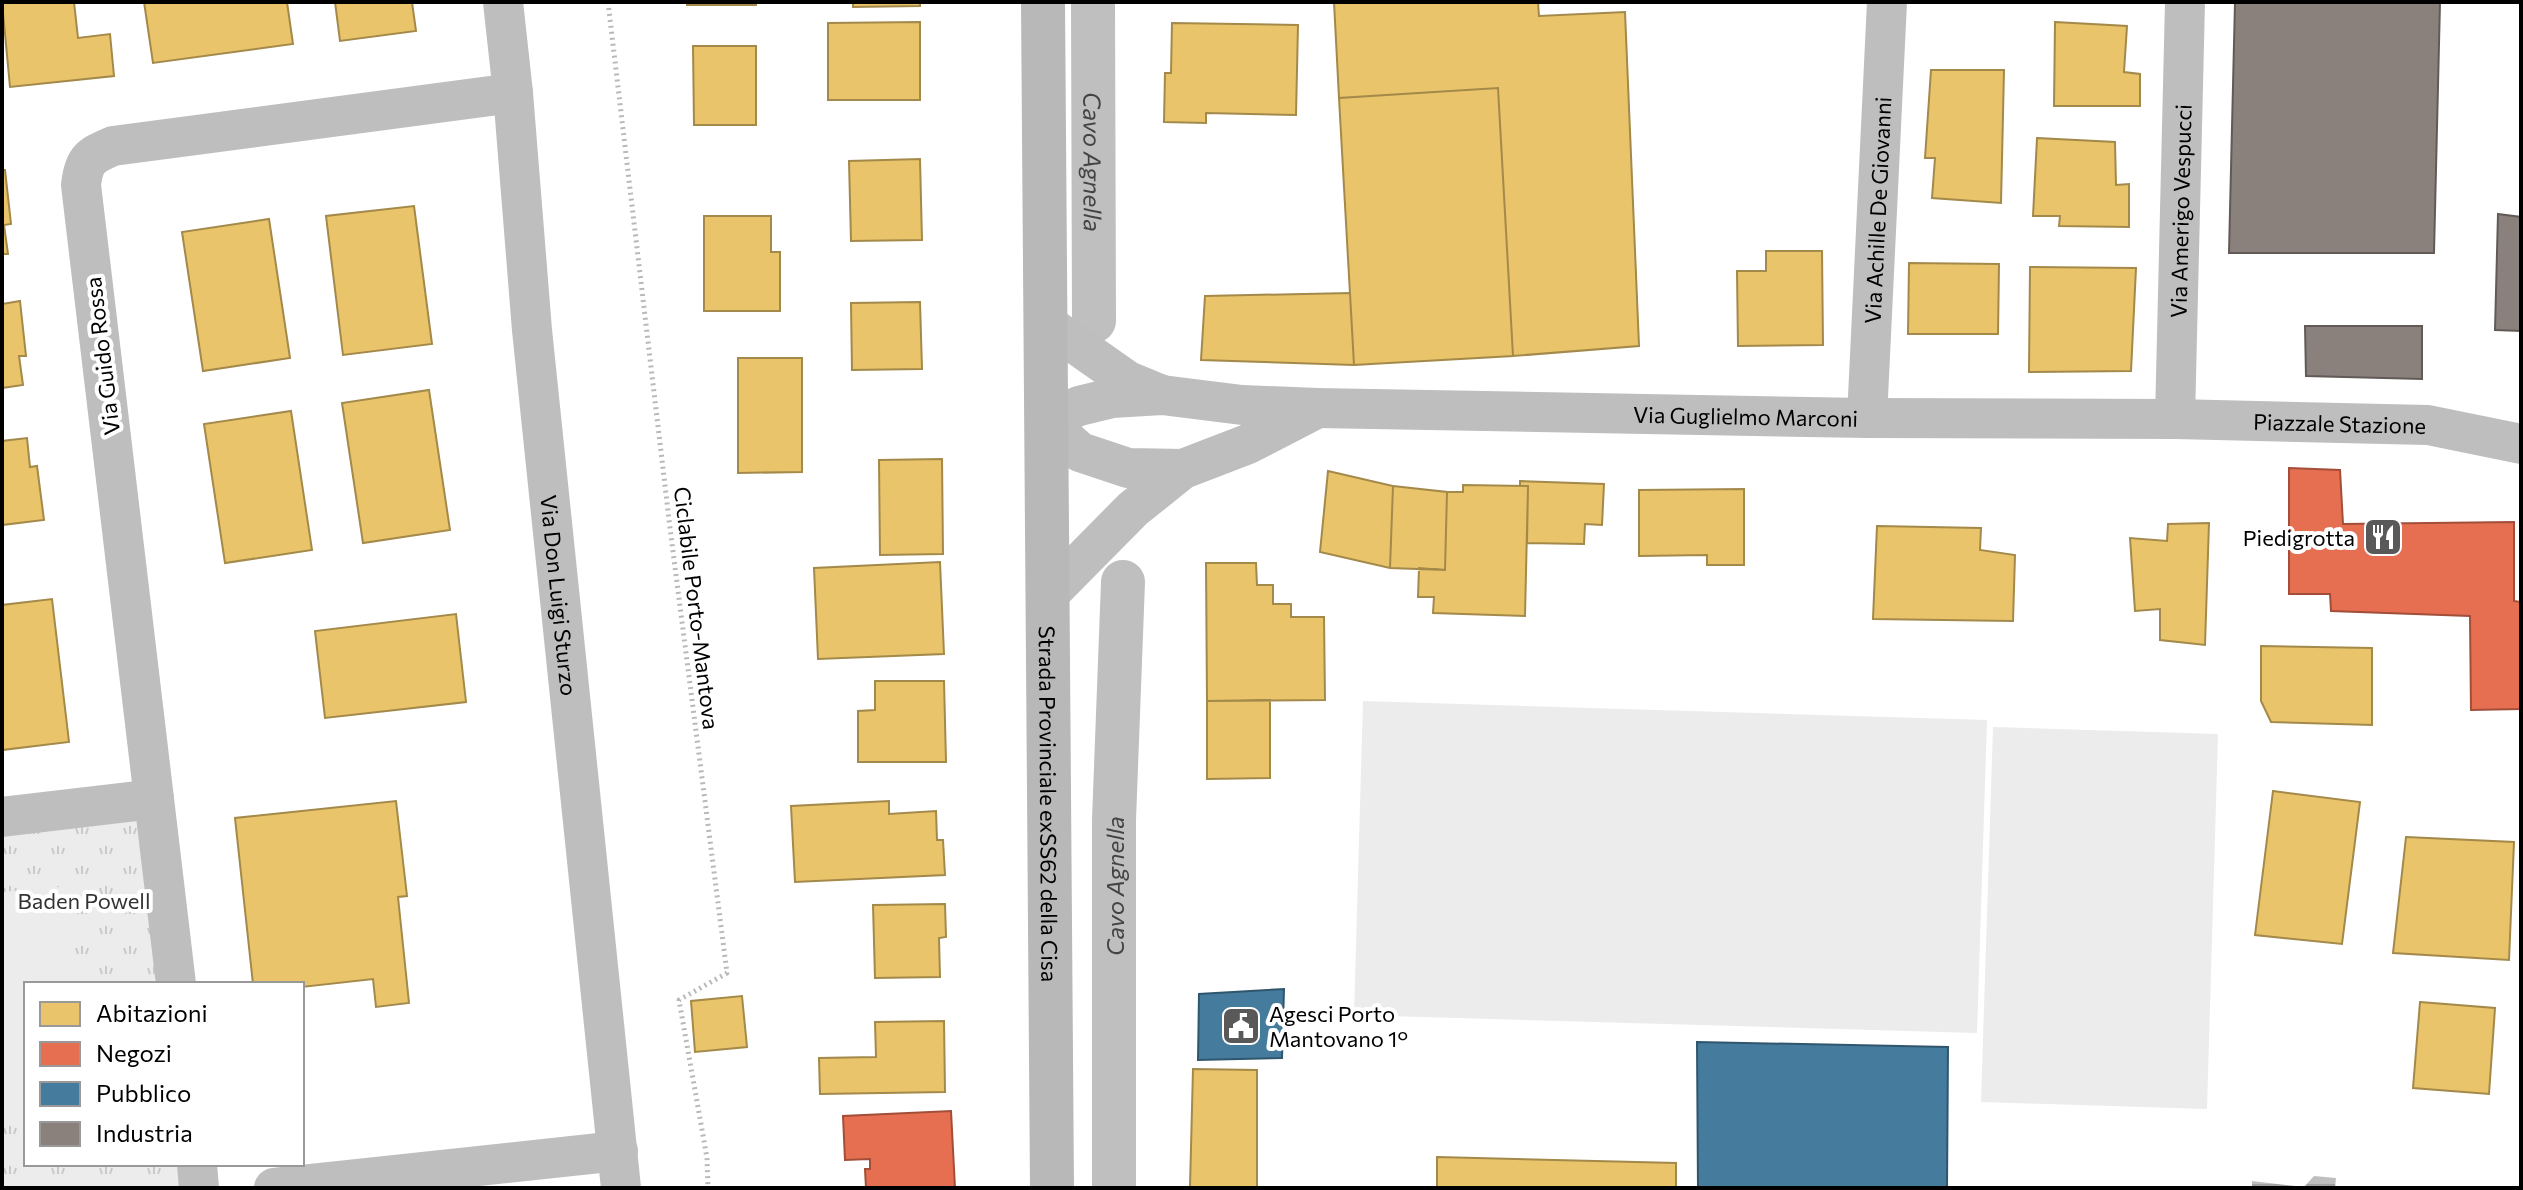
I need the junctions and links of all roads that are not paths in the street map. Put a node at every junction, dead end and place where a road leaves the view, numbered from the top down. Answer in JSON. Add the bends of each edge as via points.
{"nodes":[{"id":1,"x":503,"y":2,"type":"edge"},
{"id":2,"x":1043,"y":2,"type":"edge"},
{"id":3,"x":1887,"y":2,"type":"edge"},
{"id":4,"x":2185,"y":2,"type":"edge"},
{"id":5,"x":513,"y":93,"type":"junction"},
{"id":6,"x":1044,"y":322,"type":"junction"},
{"id":7,"x":1162,"y":395,"type":"junction"},
{"id":8,"x":1317,"y":408,"type":"junction"},
{"id":9,"x":1867,"y":418,"type":"junction"},
{"id":10,"x":2175,"y":419,"type":"junction"},
{"id":11,"x":1045,"y":421,"type":"junction"},
{"id":12,"x":2514,"y":447,"type":"edge"},
{"id":13,"x":1183,"y":469,"type":"junction"},
{"id":14,"x":1046,"y":597,"type":"junction"},
{"id":15,"x":154,"y":799,"type":"junction"},
{"id":16,"x":2,"y":817,"type":"edge"},
{"id":17,"x":176,"y":982,"type":"edge"},
{"id":18,"x":197,"y":1166,"type":"edge"},
{"id":19,"x":620,"y":1169,"type":"edge"},
{"id":20,"x":199,"y":1188,"type":"edge"},
{"id":21,"x":274,"y":1188,"type":"edge"},
{"id":22,"x":1052,"y":1188,"type":"edge"}],
"edges":[{"from":1,"to":5,"type":"street","name":"Via Don Luigi Sturzo"},
{"from":2,"to":6,"type":"street"},
{"from":3,"to":9,"type":"street","name":"Via Achille De Giovanni"},
{"from":4,"to":10,"type":"street","name":"Via Amerigo Vespucci"},
{"from":5,"to":15,"type":"street","name":"Via Guido Rossa","via":[[113,146],[95,153],[83,166],[81,185]]},
{"from":5,"to":19,"type":"street","name":"Via Don Luigi Sturzo","via":[[532,330]]},
{"from":6,"to":7,"type":"street","name":"Via Guglielmo Marconi","via":[[1128,381]]},
{"from":6,"to":11,"type":"street","name":"Strada Provinciale exSS62 della Cisa"},
{"from":7,"to":8,"type":"street","name":"Via Guglielmo Marconi"},
{"from":7,"to":11,"type":"street","name":"Via Guglielmo Marconi","via":[[1112,398]]},
{"from":8,"to":9,"type":"street","name":"Via Guglielmo Marconi"},
{"from":8,"to":13,"type":"street","name":"Via Guglielmo Marconi","via":[[1248,444]]},
{"from":9,"to":10,"type":"street","name":"Via Guglielmo Marconi"},
{"from":10,"to":12,"type":"street","name":"Piazzale Stazione","via":[[2428,425]]},
{"from":11,"to":13,"type":"street","name":"Via Guglielmo Marconi","via":[[1080,452],[1128,468]]},
{"from":11,"to":14,"type":"street","name":"Strada Provinciale exSS62 della Cisa"},
{"from":13,"to":14,"type":"street","name":"Via Guglielmo Marconi","via":[[1133,509]]},
{"from":14,"to":22,"type":"street","name":"Strada Provinciale exSS62 della Cisa"},
{"from":15,"to":16,"type":"street"},
{"from":15,"to":17,"type":"street","name":"Via Guido Rossa"},
{"from":18,"to":20,"type":"street"},
{"from":19,"to":21,"type":"street"}]}
